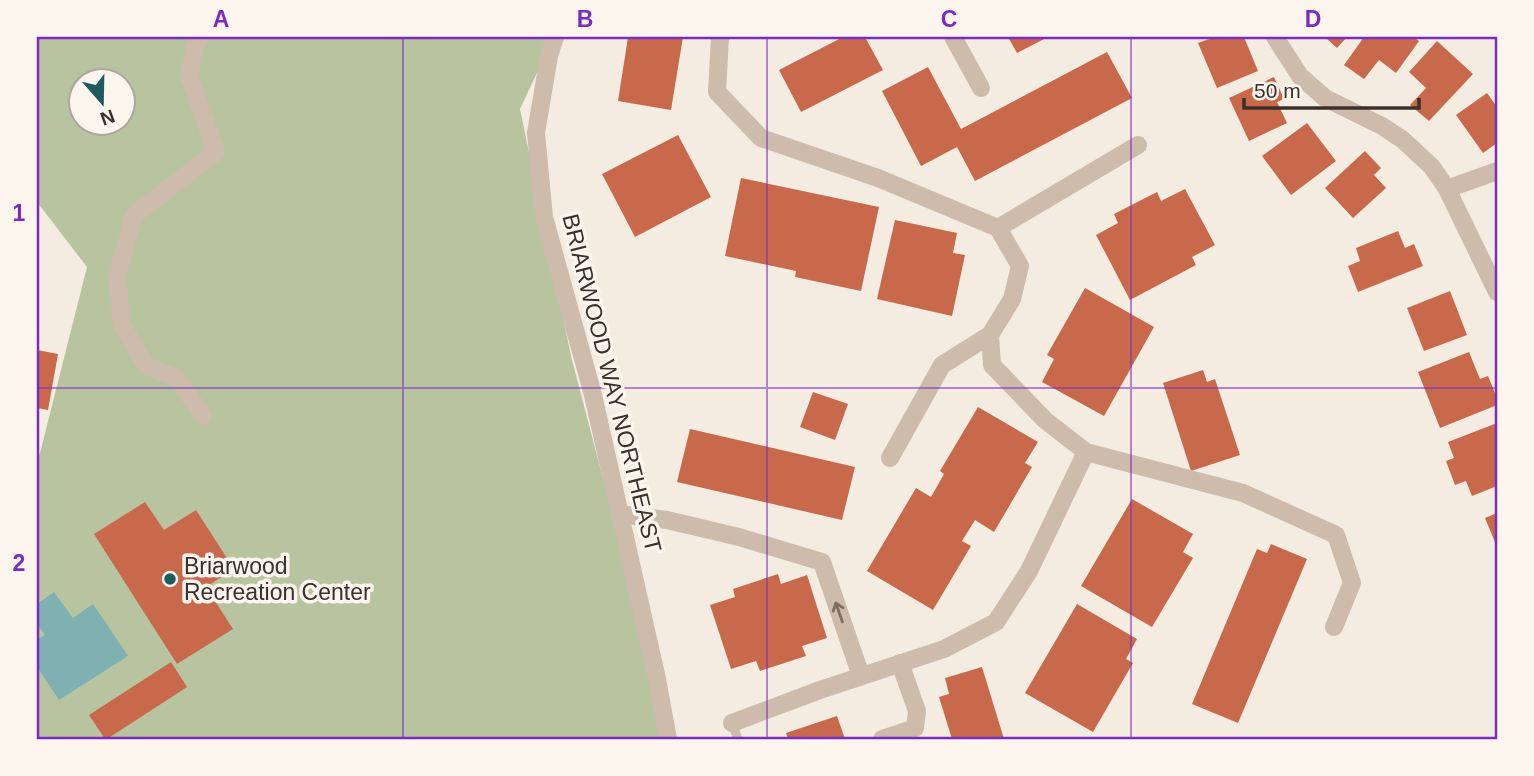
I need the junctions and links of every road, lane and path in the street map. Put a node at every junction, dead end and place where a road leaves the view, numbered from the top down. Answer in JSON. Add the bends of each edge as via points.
{"nodes":[{"id":1,"x":200,"y":37,"type":"edge"},
{"id":2,"x":555,"y":37,"type":"edge"},
{"id":3,"x":719,"y":37,"type":"edge"},
{"id":4,"x":953,"y":37,"type":"edge"},
{"id":5,"x":1275,"y":37,"type":"edge"},
{"id":6,"x":981,"y":88,"type":"dead end"},
{"id":7,"x":1138,"y":145,"type":"dead end"},
{"id":8,"x":1497,"y":171,"type":"edge"},
{"id":9,"x":1447,"y":189,"type":"junction"},
{"id":10,"x":998,"y":228,"type":"junction"},
{"id":11,"x":1497,"y":292,"type":"edge"},
{"id":12,"x":990,"y":335,"type":"junction"},
{"id":13,"x":203,"y":416,"type":"dead end"},
{"id":14,"x":1086,"y":452,"type":"junction"},
{"id":15,"x":890,"y":458,"type":"dead end"},
{"id":16,"x":620,"y":514,"type":"junction"},
{"id":17,"x":1334,"y":627,"type":"dead end"},
{"id":18,"x":900,"y":663,"type":"junction"},
{"id":19,"x":861,"y":676,"type":"junction"},
{"id":20,"x":735,"y":731,"type":"edge"},
{"id":21,"x":668,"y":739,"type":"edge"},
{"id":22,"x":882,"y":739,"type":"edge"}],
"edges":[{"from":1,"to":13,"type":"street","via":[[189,75],[216,152],[134,215],[117,276],[122,326],[147,366],[177,378]]},
{"from":2,"to":16,"type":"street","name":"BRIARWOOD WAY NORTHEAST","via":[[536,133],[544,217]]},
{"from":3,"to":10,"type":"street","via":[[717,92],[761,138],[878,177]]},
{"from":4,"to":6,"type":"street"},
{"from":5,"to":9,"type":"street","via":[[1300,76],[1325,97],[1403,140],[1432,167]]},
{"from":7,"to":10,"type":"street"},
{"from":8,"to":9,"type":"street"},
{"from":9,"to":11,"type":"street"},
{"from":10,"to":12,"type":"street","via":[[1020,266],[1012,299]]},
{"from":12,"to":14,"type":"street","via":[[992,365],[1045,420]]},
{"from":12,"to":15,"type":"street","via":[[942,365]]},
{"from":14,"to":17,"type":"street","via":[[1244,493],[1336,535],[1352,583]]},
{"from":14,"to":18,"type":"street","via":[[1029,571],[996,622],[944,649]]},
{"from":19,"to":16,"type":"street","one_way":true,"via":[[822,562],[739,537]]},
{"from":16,"to":21,"type":"street","name":"BRIARWOOD WAY NORTHEAST"},
{"from":18,"to":19,"type":"street"},
{"from":18,"to":22,"type":"street","via":[[917,711],[915,728]]},
{"from":19,"to":20,"type":"street"}]}
